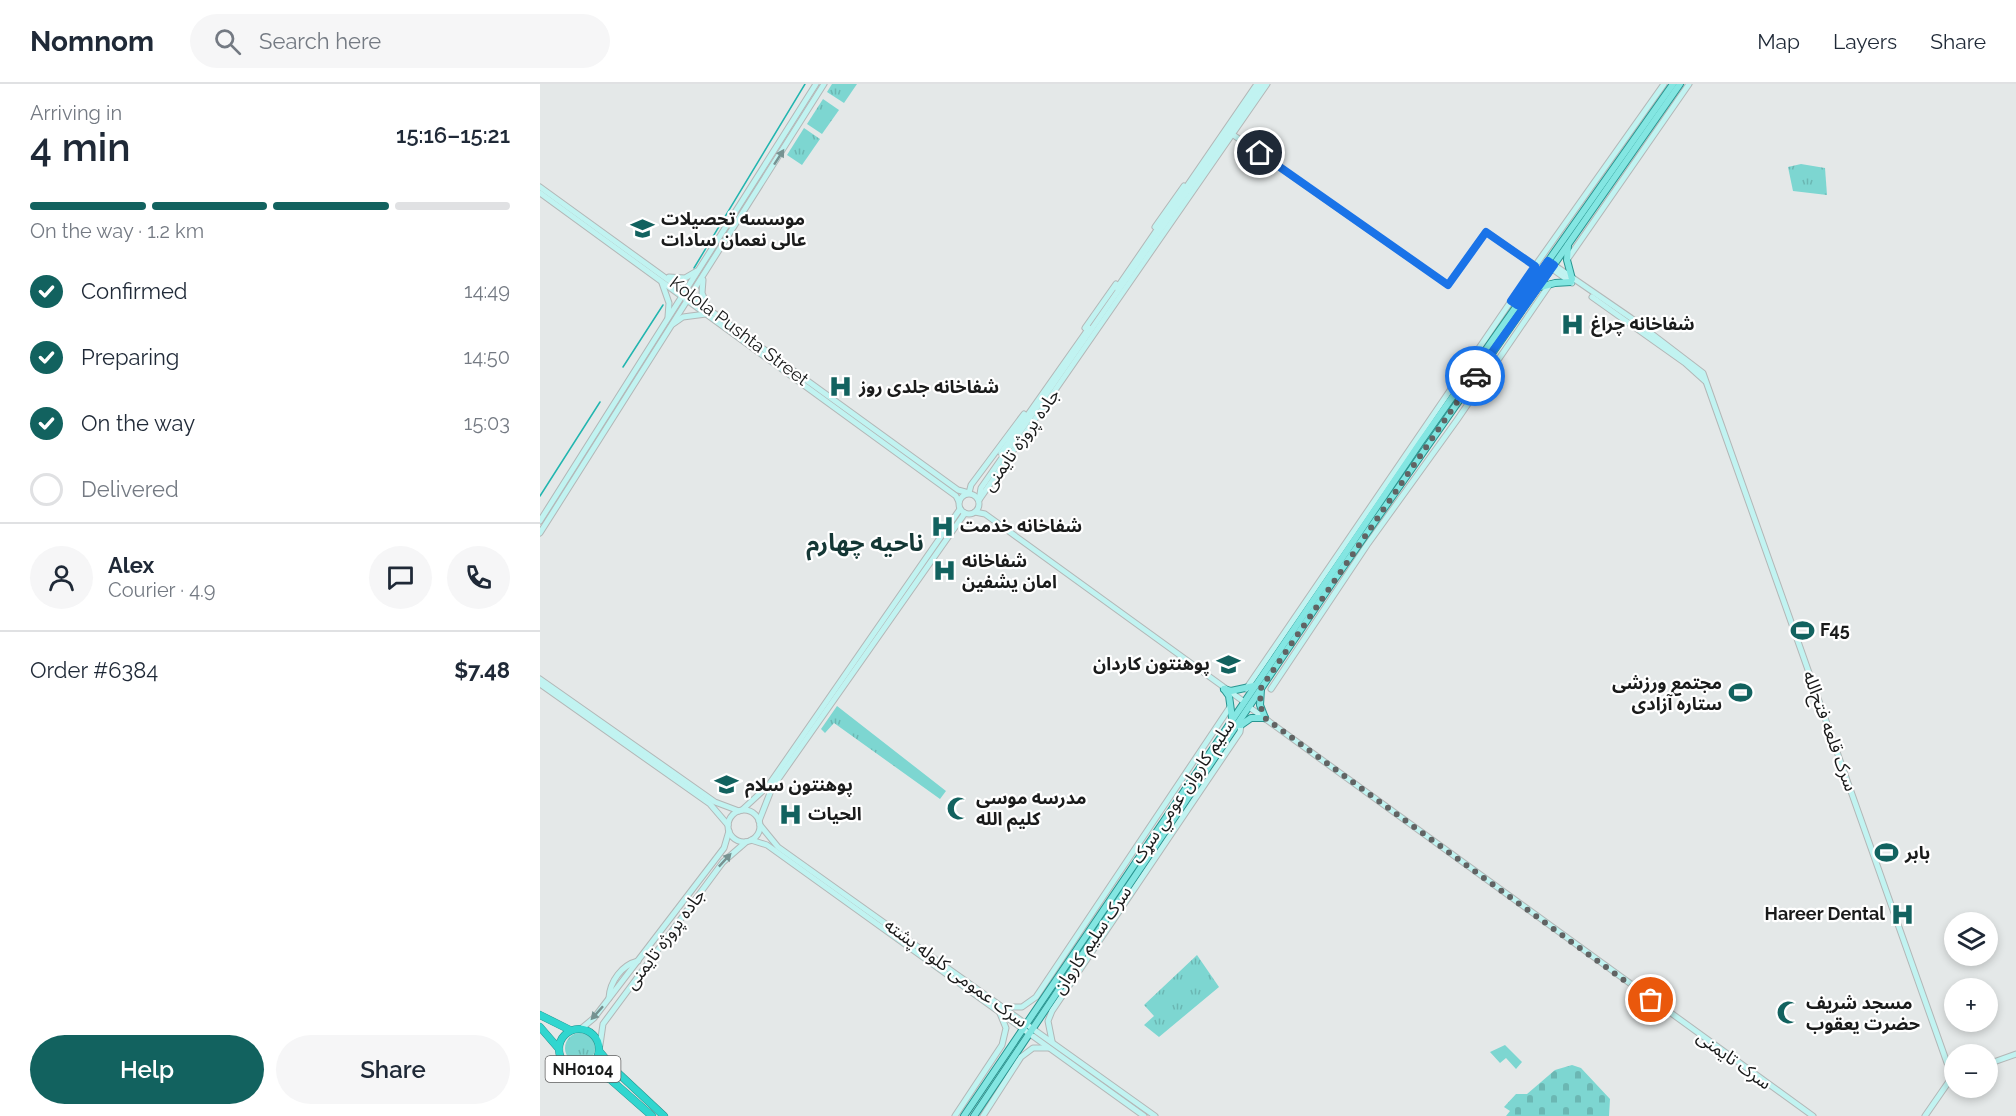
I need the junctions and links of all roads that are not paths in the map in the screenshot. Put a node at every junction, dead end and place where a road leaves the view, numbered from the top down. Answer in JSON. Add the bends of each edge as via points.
{"nodes":[{"id":1,"x":816,"y":84,"type":"edge"},
{"id":2,"x":824,"y":84,"type":"edge"},
{"id":3,"x":1255,"y":84,"type":"edge"},
{"id":4,"x":1262,"y":84,"type":"edge"},
{"id":5,"x":1267,"y":84,"type":"edge"},
{"id":6,"x":1664,"y":84,"type":"edge"},
{"id":7,"x":1673,"y":84,"type":"edge"},
{"id":8,"x":1684,"y":86,"type":"edge"},
{"id":9,"x":1227,"y":131,"type":"junction"},
{"id":10,"x":540,"y":187,"type":"edge"},
{"id":11,"x":540,"y":193,"type":"edge"},
{"id":12,"x":1568,"y":243,"type":"junction"},
{"id":13,"x":1567,"y":260,"type":"junction"},
{"id":14,"x":1550,"y":264,"type":"junction"},
{"id":15,"x":1535,"y":266,"type":"junction"},
{"id":16,"x":701,"y":272,"type":"junction"},
{"id":17,"x":663,"y":279,"type":"junction"},
{"id":18,"x":1571,"y":281,"type":"junction"},
{"id":19,"x":1550,"y":284,"type":"junction"},
{"id":20,"x":1537,"y":289,"type":"junction"},
{"id":21,"x":687,"y":296,"type":"junction"},
{"id":22,"x":1514,"y":303,"type":"junction"},
{"id":23,"x":708,"y":311,"type":"junction"},
{"id":24,"x":1519,"y":313,"type":"junction"},
{"id":25,"x":1526,"y":318,"type":"junction"},
{"id":26,"x":669,"y":323,"type":"junction"},
{"id":27,"x":1487,"y":343,"type":"junction"},
{"id":28,"x":1423,"y":445,"type":"junction"},
{"id":29,"x":570,"y":478,"type":"junction"},
{"id":30,"x":969,"y":493,"type":"junction"},
{"id":31,"x":979,"y":501,"type":"junction"},
{"id":32,"x":962,"y":508,"type":"junction"},
{"id":33,"x":975,"y":512,"type":"junction"},
{"id":34,"x":985,"y":514,"type":"junction"},
{"id":35,"x":540,"y":521,"type":"edge"},
{"id":36,"x":540,"y":533,"type":"edge"},
{"id":37,"x":1267,"y":661,"type":"junction"},
{"id":38,"x":540,"y":679,"type":"edge"},
{"id":39,"x":1254,"y":682,"type":"junction"},
{"id":40,"x":540,"y":684,"type":"edge"},
{"id":41,"x":1261,"y":688,"type":"junction"},
{"id":42,"x":1224,"y":689,"type":"junction"},
{"id":43,"x":1271,"y":689,"type":"dead end"},
{"id":44,"x":1246,"y":704,"type":"junction"},
{"id":45,"x":1230,"y":707,"type":"junction"},
{"id":46,"x":578,"y":708,"type":"junction"},
{"id":47,"x":1265,"y":718,"type":"junction"},
{"id":48,"x":595,"y":721,"type":"junction"},
{"id":49,"x":1237,"y":722,"type":"junction"},
{"id":50,"x":800,"y":745,"type":"junction"},
{"id":51,"x":1226,"y":746,"type":"junction"},
{"id":52,"x":1197,"y":764,"type":"junction"},
{"id":53,"x":740,"y":810,"type":"junction"},
{"id":54,"x":759,"y":823,"type":"junction"},
{"id":55,"x":728,"y":828,"type":"junction"},
{"id":56,"x":749,"y":841,"type":"junction"},
{"id":57,"x":1152,"y":843,"type":"junction"},
{"id":58,"x":1040,"y":998,"type":"junction"},
{"id":59,"x":1050,"y":1004,"type":"junction"},
{"id":60,"x":1000,"y":1008,"type":"junction"},
{"id":61,"x":1052,"y":1011,"type":"junction"},
{"id":62,"x":540,"y":1015,"type":"edge"},
{"id":63,"x":1025,"y":1025,"type":"junction"},
{"id":64,"x":540,"y":1027,"type":"edge"},
{"id":65,"x":582,"y":1028,"type":"junction"},
{"id":66,"x":570,"y":1030,"type":"junction"},
{"id":67,"x":1032,"y":1030,"type":"junction"},
{"id":68,"x":1053,"y":1042,"type":"junction"},
{"id":69,"x":1005,"y":1047,"type":"junction"},
{"id":70,"x":559,"y":1049,"type":"junction"},
{"id":71,"x":600,"y":1049,"type":"junction"},
{"id":72,"x":1052,"y":1049,"type":"junction"},
{"id":73,"x":1944,"y":1051,"type":"edge"},
{"id":74,"x":2016,"y":1054,"type":"edge"},
{"id":75,"x":1018,"y":1055,"type":"junction"},
{"id":76,"x":1998,"y":1060,"type":"edge"},
{"id":77,"x":586,"y":1068,"type":"junction"},
{"id":78,"x":1944,"y":1089,"type":"edge"},
{"id":79,"x":652,"y":1116,"type":"edge"},
{"id":80,"x":664,"y":1116,"type":"edge"},
{"id":81,"x":955,"y":1116,"type":"edge"},
{"id":82,"x":964,"y":1116,"type":"edge"},
{"id":83,"x":974,"y":1116,"type":"edge"},
{"id":84,"x":983,"y":1116,"type":"edge"},
{"id":85,"x":1144,"y":1116,"type":"edge"},
{"id":86,"x":1155,"y":1116,"type":"edge"},
{"id":87,"x":1813,"y":1116,"type":"edge"},
{"id":88,"x":1925,"y":1116,"type":"edge"}],
"edges":[{"from":1,"to":16,"type":"main road"},
{"from":16,"to":2,"type":"main road","one_way":true},
{"from":3,"to":9,"type":"main road","name":"جاده پروژه تایمنی"},
{"from":4,"to":9,"type":"main road","name":"جاده پروژه تایمنی"},
{"from":5,"to":9,"type":"main road","name":"جاده پروژه تایمنی"},
{"from":6,"to":15,"type":"main road"},
{"from":7,"to":14,"type":"main road","name":"سلیم کاروان عومي سړک"},
{"from":8,"to":12,"type":"main road"},
{"from":8,"to":13,"type":"main road"},
{"from":9,"to":15,"type":"main road","via":[[1448,285],[1486,232]]},
{"from":9,"to":30,"type":"main road","name":"جاده پروژه تایمنی","via":[[971,485]]},
{"from":9,"to":31,"type":"main road","name":"جاده پروژه تایمنی","via":[[981,488]]},
{"from":10,"to":17,"type":"main road","name":"Kolola Pushta Street"},
{"from":11,"to":17,"type":"main road"},
{"from":12,"to":13,"type":"main road"},
{"from":12,"to":14,"type":"main road"},
{"from":13,"to":18,"type":"main road"},
{"from":14,"to":18,"type":"main road","name":"سرک قلعه فتح‌الله"},
{"from":14,"to":20,"type":"main road"},
{"from":14,"to":22,"type":"main road","name":"سلیم کاروان عومي سړک"},
{"from":15,"to":22,"type":"main road"},
{"from":16,"to":17,"type":"main road","via":[[685,278]]},
{"from":16,"to":21,"type":"main road"},
{"from":16,"to":23,"type":"main road"},
{"from":17,"to":21,"type":"main road","name":"Kolola Pushta Street"},
{"from":17,"to":26,"type":"main road"},
{"from":18,"to":19,"type":"main road"},
{"from":18,"to":73,"type":"main road","name":"سرک قلعه فتح‌الله","via":[[1706,382]]},
{"from":19,"to":20,"type":"main road"},
{"from":19,"to":25,"type":"main road"},
{"from":20,"to":24,"type":"main road"},
{"from":21,"to":23,"type":"main road","name":"Kolola Pushta Street"},
{"from":21,"to":26,"type":"main road"},
{"from":22,"to":27,"type":"main road","name":"سلیم کاروان عومي سړک"},
{"from":23,"to":26,"type":"main road"},
{"from":23,"to":30,"type":"main road","name":"Kolola Pushta Street","via":[[958,490]]},
{"from":23,"to":32,"type":"main road","via":[[956,496]]},
{"from":24,"to":25,"type":"main road"},
{"from":24,"to":28,"type":"main road"},
{"from":25,"to":43,"type":"main road"},
{"from":26,"to":29,"type":"main road"},
{"from":27,"to":28,"type":"main road","name":"سلیم کاروان عومي سړک"},
{"from":27,"to":37,"type":"main road"},
{"from":28,"to":37,"type":"main road","name":"سلیم کاروان عومي سړک"},
{"from":28,"to":41,"type":"main road"},
{"from":29,"to":35,"type":"main road"},
{"from":29,"to":36,"type":"main road"},
{"from":30,"to":31,"type":"main road","name":"Kolola Pushta Street"},
{"from":30,"to":32,"type":"main road","name":"جاده پروژه تایمنی","via":[[962,496]]},
{"from":31,"to":33,"type":"main road","name":"جاده پروژه تایمنی"},
{"from":31,"to":34,"type":"main road"},
{"from":32,"to":33,"type":"main road"},
{"from":32,"to":50,"type":"main road"},
{"from":32,"to":50,"type":"main road","via":[[828,712]]},
{"from":33,"to":34,"type":"main road"},
{"from":34,"to":42,"type":"main road"},
{"from":37,"to":39,"type":"main road","name":"سلیم کاروان عومي سړک"},
{"from":38,"to":46,"type":"main road"},
{"from":39,"to":42,"type":"main road","via":[[1246,689]]},
{"from":39,"to":44,"type":"main road","name":"سلیم کاروان عومي سړک"},
{"from":40,"to":46,"type":"main road"},
{"from":41,"to":44,"type":"main road"},
{"from":41,"to":47,"type":"main road","via":[[1260,705]]},
{"from":42,"to":44,"type":"main road"},
{"from":42,"to":45,"type":"main road"},
{"from":44,"to":47,"type":"main road","name":"سرک تایمنی"},
{"from":44,"to":49,"type":"main road","name":"سلیم کاروان عومي سړک"},
{"from":45,"to":49,"type":"main road"},
{"from":45,"to":52,"type":"main road"},
{"from":46,"to":48,"type":"main road"},
{"from":47,"to":49,"type":"main road"},
{"from":47,"to":87,"type":"main road","name":"سرک تایمنی"},
{"from":48,"to":53,"type":"main road","via":[[715,802]]},
{"from":48,"to":55,"type":"main road","via":[[710,804]]},
{"from":49,"to":51,"type":"main road","name":"سرک سلیم کاروان"},
{"from":49,"to":52,"type":"main road","name":"سلیم کاروان عومي سړک"},
{"from":50,"to":53,"type":"main road","via":[[768,786]]},
{"from":50,"to":54,"type":"main road","via":[[786,773],[766,799]]},
{"from":51,"to":57,"type":"main road","name":"سرک سلیم کاروان"},
{"from":51,"to":61,"type":"main road"},
{"from":52,"to":57,"type":"main road","name":"سلیم کاروان عومي سړک"},
{"from":52,"to":58,"type":"main road"},
{"from":53,"to":54,"type":"main road","via":[[752,812]]},
{"from":53,"to":55,"type":"main road","via":[[731,816]]},
{"from":54,"to":56,"type":"main road","via":[[758,834]]},
{"from":54,"to":60,"type":"main road","name":"سرک عمومی کلوله پشته","via":[[778,846]]},
{"from":55,"to":56,"type":"main road","via":[[736,840]]},
{"from":55,"to":65,"type":"main road","name":"جاده پروژه تایمنی","one_way":true,"via":[[724,848]]},
{"from":56,"to":60,"type":"main road","name":"سرک عمومی کلوله پشته","via":[[767,845]]},
{"from":71,"to":56,"type":"main road","name":"جاده پروژه تایمنی","one_way":true,"via":[[603,1024],[618,1003],[723,862]]},
{"from":57,"to":58,"type":"main road","name":"سلیم کاروان عومي سړک"},
{"from":57,"to":59,"type":"main road","name":"سرک سلیم کاروان"},
{"from":58,"to":60,"type":"main road","via":[[1022,1007]]},
{"from":58,"to":63,"type":"main road","name":"سلیم کاروان عومي سړک"},
{"from":59,"to":61,"type":"main road"},
{"from":59,"to":67,"type":"main road","name":"سرک سلیم کاروان"},
{"from":60,"to":63,"type":"main road","name":"سرک عمومی کلوله پشته"},
{"from":60,"to":69,"type":"main road","via":[[1006,1028]]},
{"from":61,"to":68,"type":"main road","via":[[1048,1030]]},
{"from":62,"to":66,"type":"highway","number":"NH0104"},
{"from":63,"to":67,"type":"main road","name":"سرک عمومی کلوله پشته"},
{"from":63,"to":69,"type":"main road","name":"سلیم کاروان عومي سړک"},
{"from":64,"to":70,"type":"highway","number":"NH0104"},
{"from":65,"to":66,"type":"highway","number":"NH0104"},
{"from":65,"to":71,"type":"highway","number":"NH0104","via":[[590,1031]]},
{"from":66,"to":70,"type":"highway","number":"NH0104"},
{"from":67,"to":68,"type":"main road","name":"سرک عمومی کلوله پشته"},
{"from":67,"to":72,"type":"main road","name":"سرک عمومی کلوله پشته"},
{"from":67,"to":75,"type":"main road","name":"سرک سلیم کاروان"},
{"from":68,"to":86,"type":"main road","name":"سرک عمومی کلوله پشته"},
{"from":69,"to":81,"type":"main road"},
{"from":69,"to":82,"type":"main road","name":"سلیم کاروان عومي سړک"},
{"from":70,"to":77,"type":"highway","number":"NH0104","via":[[564,1063]]},
{"from":71,"to":77,"type":"highway","number":"NH0104","via":[[593,1065]]},
{"from":71,"to":80,"type":"highway","number":"NH0104"},
{"from":72,"to":75,"type":"main road","via":[[1033,1048]]},
{"from":72,"to":85,"type":"main road","name":"سرک عمومی کلوله پشته"},
{"from":74,"to":76,"type":"main road"},
{"from":75,"to":83,"type":"main road","name":"سرک سلیم کاروان"},
{"from":75,"to":84,"type":"main road"},
{"from":77,"to":79,"type":"highway","number":"NH0104","via":[[611,1080]]},
{"from":78,"to":88,"type":"main road"}]}
